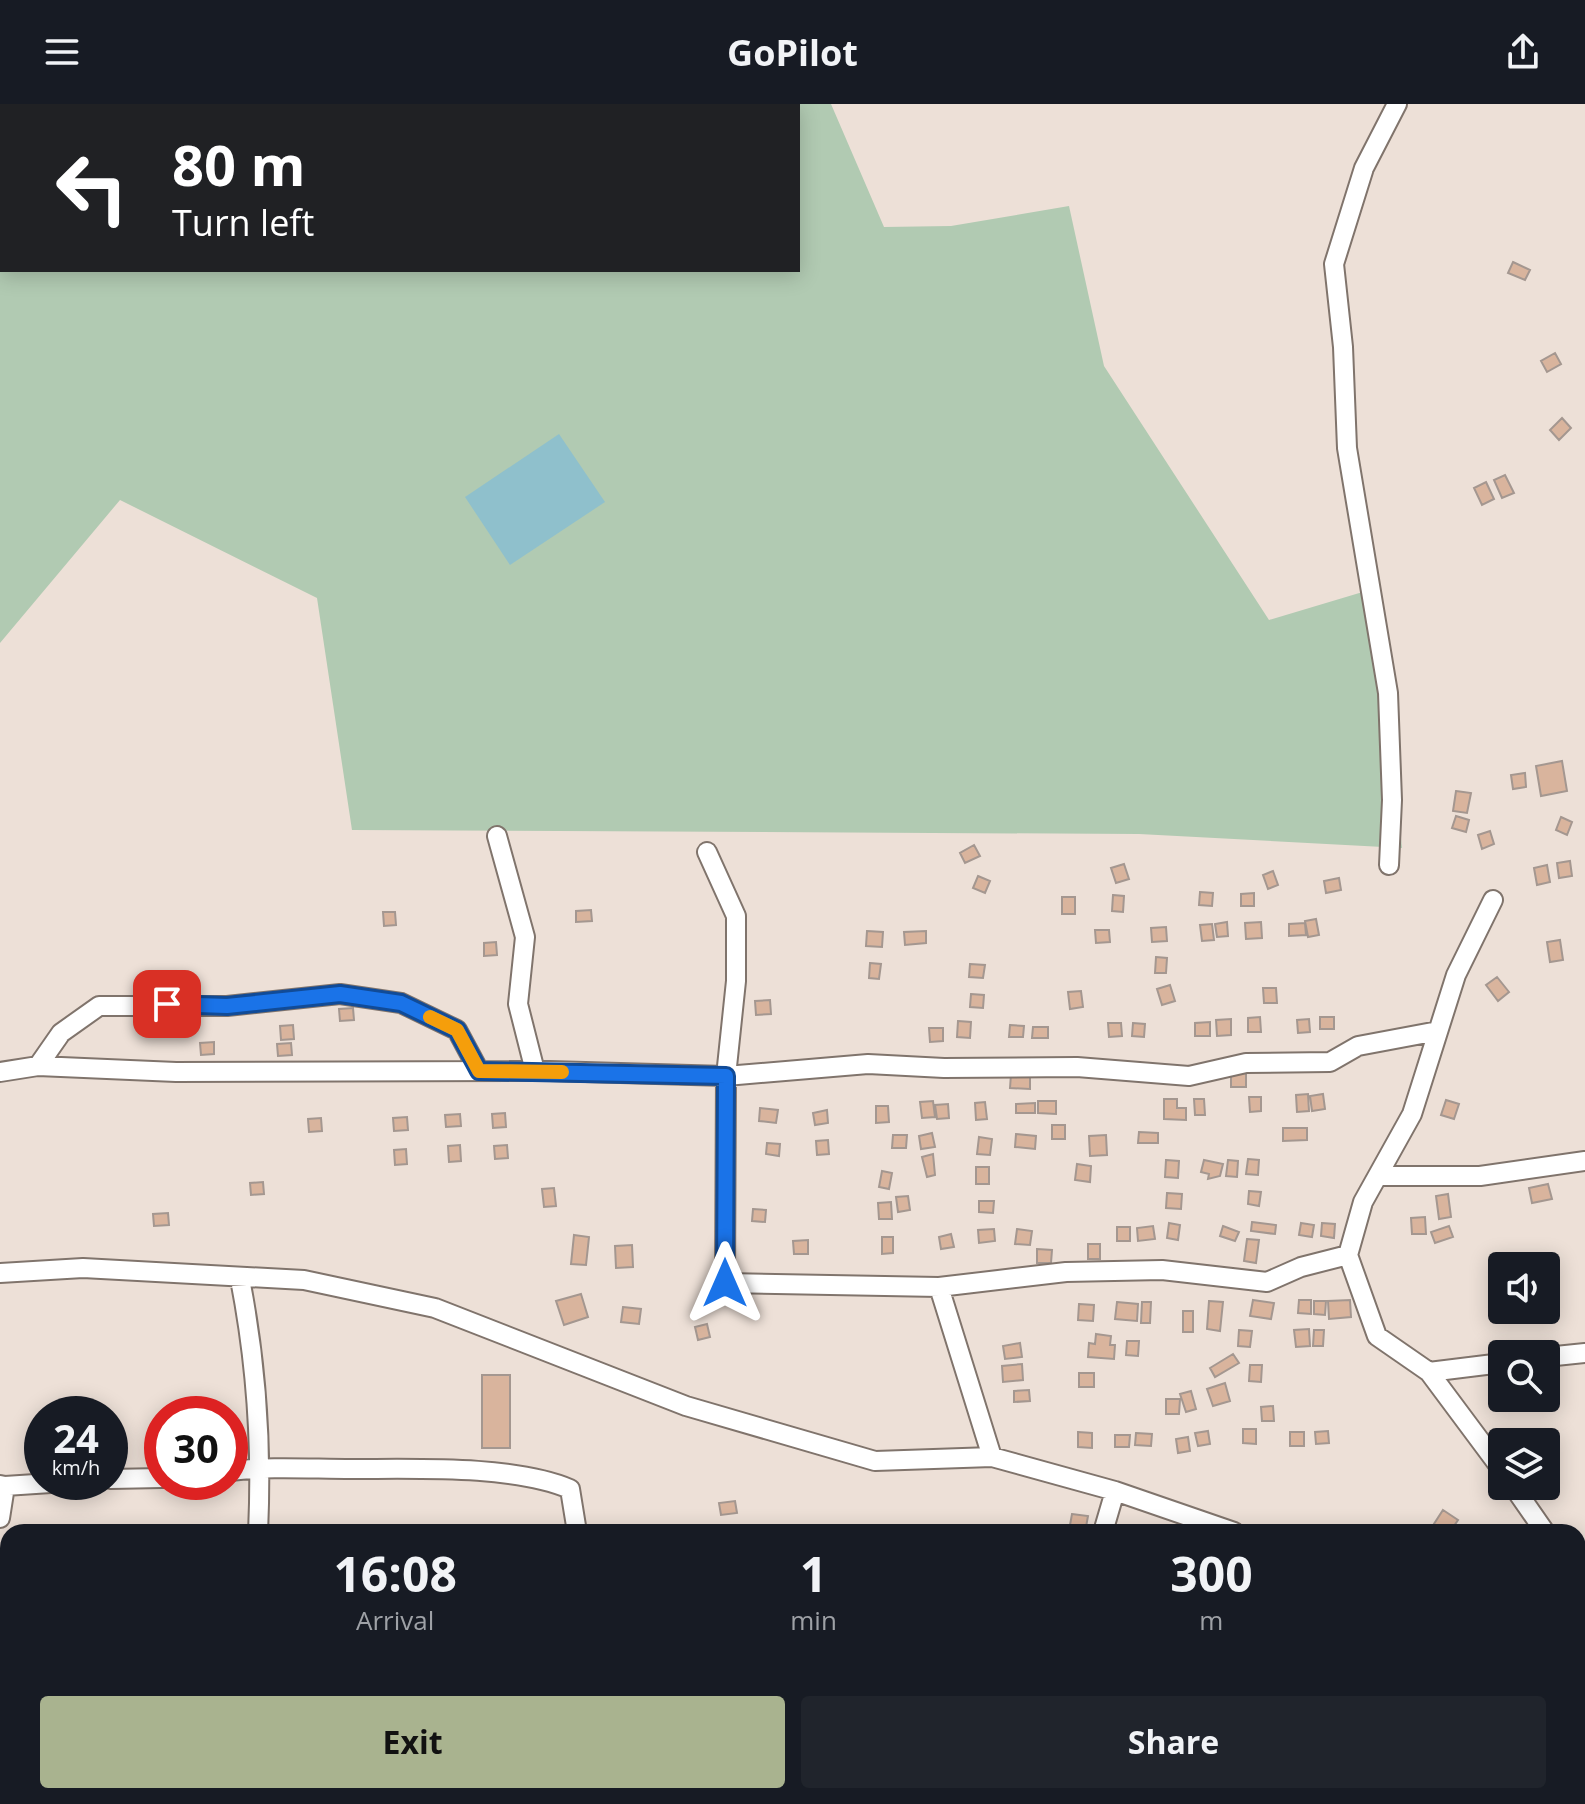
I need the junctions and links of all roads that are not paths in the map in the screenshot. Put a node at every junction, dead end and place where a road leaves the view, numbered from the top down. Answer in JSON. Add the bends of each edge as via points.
{"nodes":[{"id":1,"x":1397,"y":104,"type":"edge"},
{"id":2,"x":497,"y":836,"type":"dead end"},
{"id":3,"x":707,"y":852,"type":"dead end"},
{"id":4,"x":1389,"y":865,"type":"dead end"},
{"id":5,"x":1493,"y":900,"type":"dead end"},
{"id":6,"x":1438,"y":1031,"type":"junction"},
{"id":7,"x":38,"y":1066,"type":"junction"},
{"id":8,"x":479,"y":1071,"type":"junction"},
{"id":9,"x":535,"y":1071,"type":"junction"},
{"id":10,"x":0,"y":1072,"type":"edge"},
{"id":11,"x":726,"y":1076,"type":"junction"},
{"id":12,"x":1585,"y":1161,"type":"edge"},
{"id":13,"x":1378,"y":1176,"type":"junction"},
{"id":14,"x":1348,"y":1255,"type":"junction"},
{"id":15,"x":0,"y":1273,"type":"edge"},
{"id":16,"x":240,"y":1279,"type":"junction"},
{"id":17,"x":939,"y":1287,"type":"junction"},
{"id":18,"x":1585,"y":1353,"type":"edge"},
{"id":19,"x":1560,"y":1356,"type":"edge"},
{"id":20,"x":1488,"y":1365,"type":"edge"},
{"id":21,"x":1429,"y":1372,"type":"junction"},
{"id":22,"x":1488,"y":1451,"type":"edge"},
{"id":23,"x":992,"y":1457,"type":"junction"},
{"id":24,"x":259,"y":1468,"type":"junction"},
{"id":25,"x":248,"y":1469,"type":"edge"},
{"id":26,"x":24,"y":1485,"type":"edge"},
{"id":27,"x":2,"y":1486,"type":"edge"},
{"id":28,"x":1115,"y":1491,"type":"junction"},
{"id":29,"x":1523,"y":1500,"type":"edge"},
{"id":30,"x":0,"y":1518,"type":"edge"},
{"id":31,"x":258,"y":1524,"type":"edge"},
{"id":32,"x":576,"y":1524,"type":"edge"},
{"id":33,"x":1105,"y":1524,"type":"edge"},
{"id":34,"x":1211,"y":1524,"type":"edge"},
{"id":35,"x":1539,"y":1524,"type":"edge"}],
"edges":[{"from":1,"to":4,"type":"street","via":[[1364,168],[1334,264],[1347,448],[1388,693]]},
{"from":2,"to":9,"type":"street","via":[[525,937],[518,1004]]},
{"from":3,"to":11,"type":"street","via":[[736,916],[736,981]]},
{"from":5,"to":6,"type":"street","via":[[1456,975]]},
{"from":6,"to":11,"type":"street","via":[[1358,1046],[1330,1062],[1246,1063],[1189,1076],[1077,1067],[868,1064]]},
{"from":6,"to":13,"type":"street","via":[[1412,1114]]},
{"from":7,"to":8,"type":"street","via":[[176,1072]]},
{"from":7,"to":8,"type":"street","via":[[61,1033],[99,1006],[227,1006],[340,994],[401,1003],[457,1030]]},
{"from":7,"to":10,"type":"street"},
{"from":8,"to":9,"type":"street"},
{"from":9,"to":11,"type":"street"},
{"from":11,"to":17,"type":"street","via":[[725,1283]]},
{"from":12,"to":13,"type":"street","via":[[1480,1176]]},
{"from":13,"to":14,"type":"street","via":[[1363,1202]]},
{"from":14,"to":17,"type":"street","via":[[1267,1282],[1146,1270],[1066,1272]]},
{"from":14,"to":21,"type":"street","via":[[1377,1336]]},
{"from":15,"to":16,"type":"street","via":[[83,1268]]},
{"from":16,"to":23,"type":"street","via":[[304,1280],[435,1308],[686,1406],[875,1461]]},
{"from":16,"to":24,"type":"street","via":[[248,1317]]},
{"from":17,"to":23,"type":"street"},
{"from":18,"to":19,"type":"street"},
{"from":20,"to":21,"type":"street"},
{"from":21,"to":22,"type":"street"},
{"from":23,"to":28,"type":"street"},
{"from":24,"to":25,"type":"street"},
{"from":24,"to":31,"type":"street"},
{"from":24,"to":32,"type":"street","via":[[410,1468],[544,1478],[570,1489]]},
{"from":26,"to":27,"type":"street"},
{"from":27,"to":30,"type":"street"},
{"from":28,"to":33,"type":"street"},
{"from":28,"to":34,"type":"street"},
{"from":29,"to":35,"type":"street"}]}
